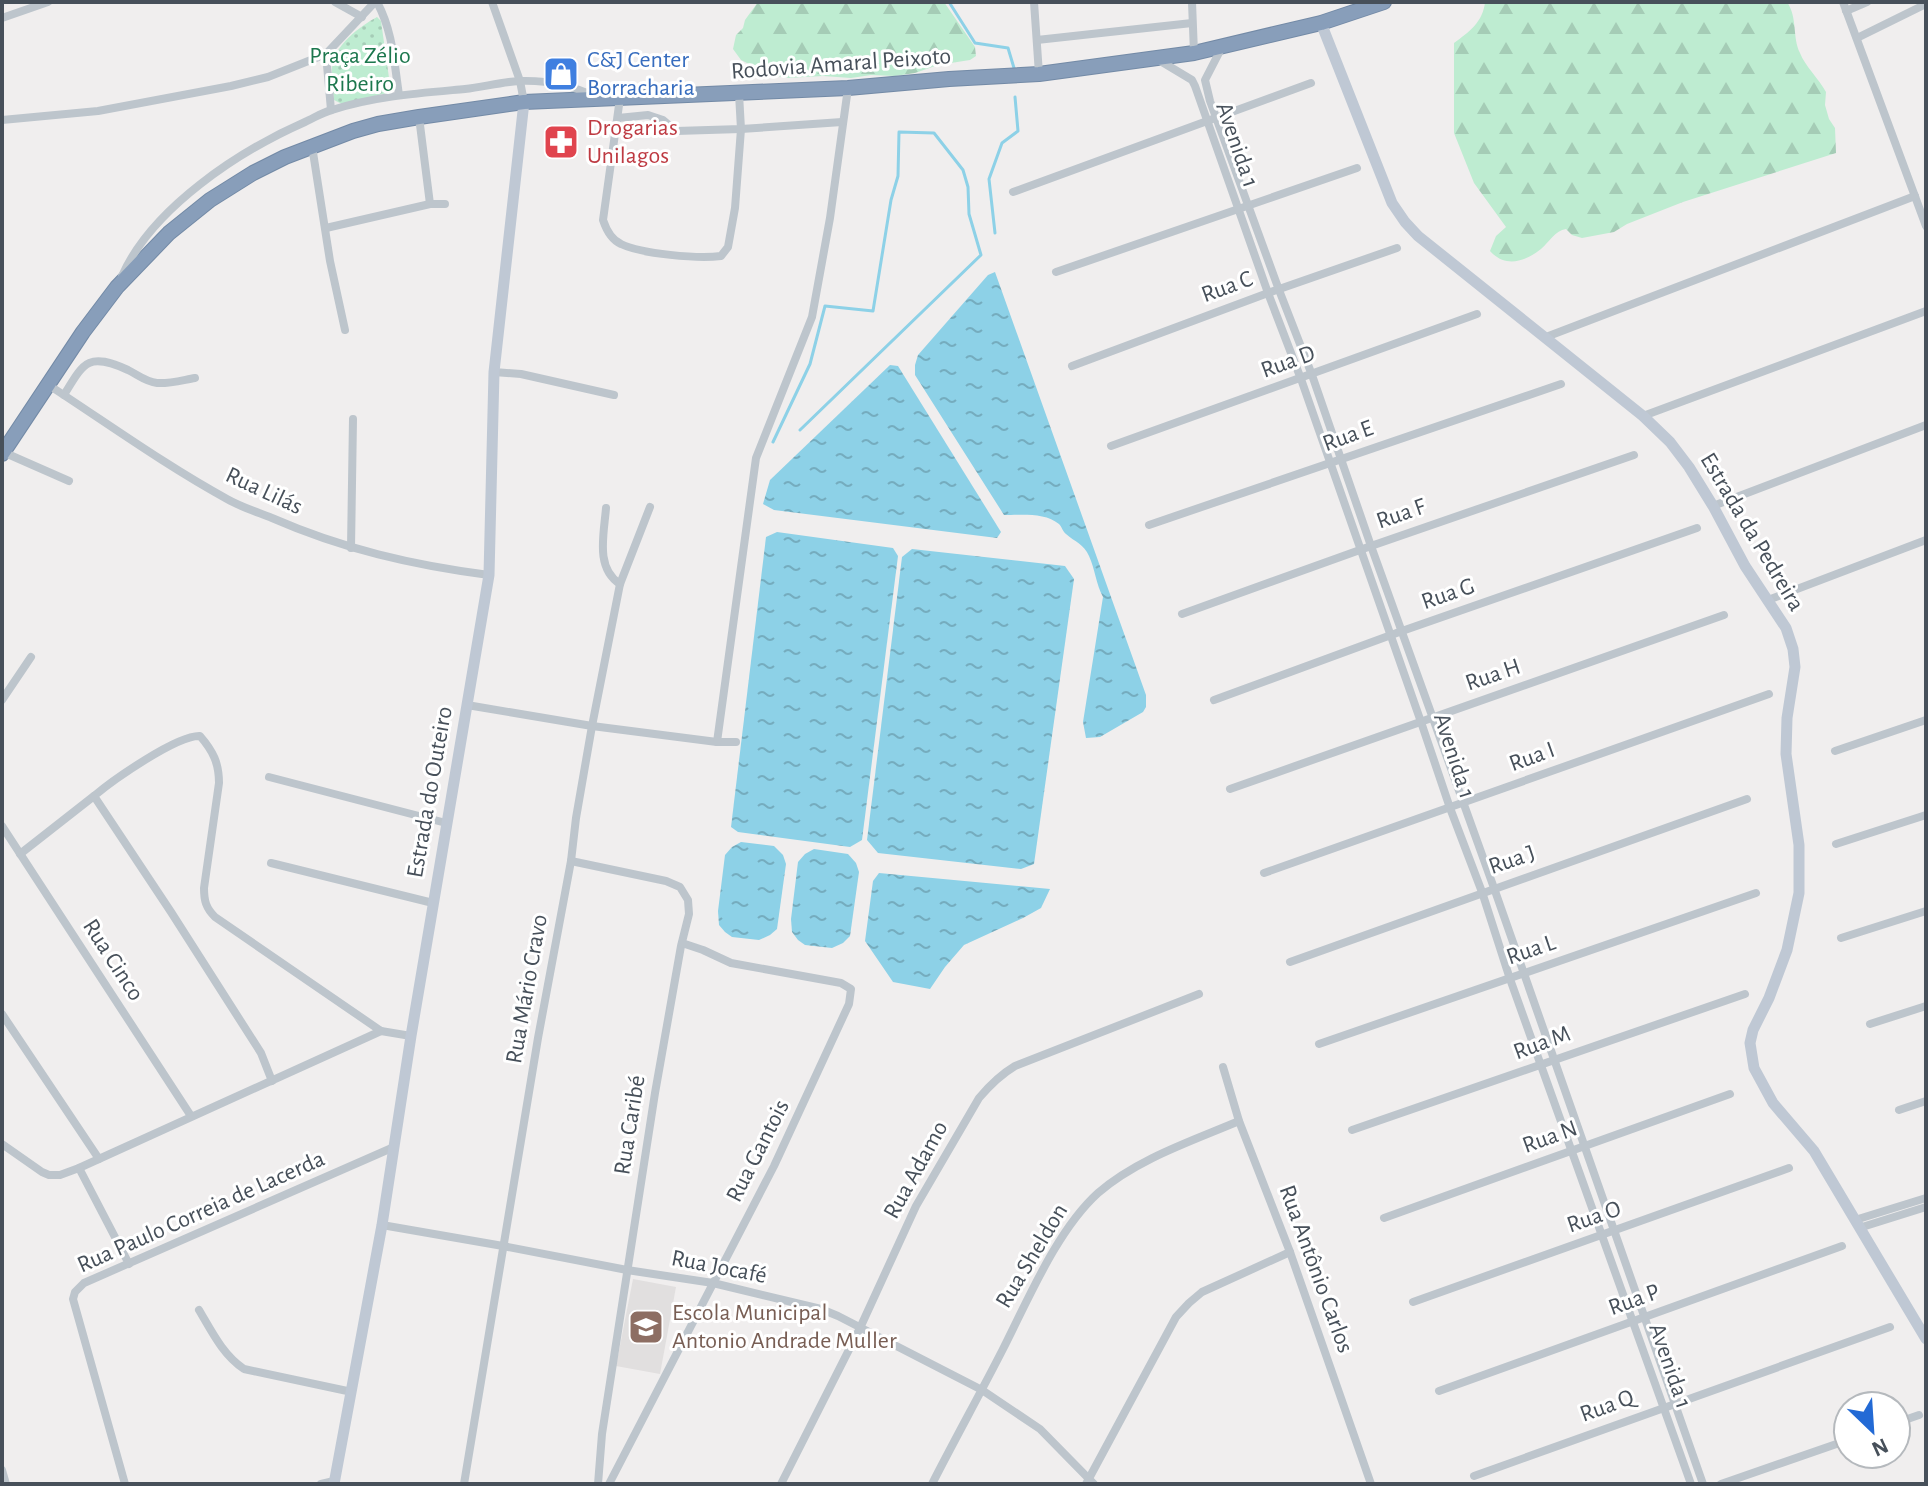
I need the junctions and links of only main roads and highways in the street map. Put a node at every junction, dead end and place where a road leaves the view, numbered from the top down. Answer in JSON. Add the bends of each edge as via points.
{"nodes":[{"id":1,"x":1384,"y":2,"type":"edge"},
{"id":2,"x":2,"y":453,"type":"edge"}],
"edges":[{"from":1,"to":2,"type":"highway","name":"Rodovia Amaral Peixoto","via":[[1194,53],[1039,74],[524,102],[353,131],[253,173],[193,213],[146,256],[83,332]]}]}
